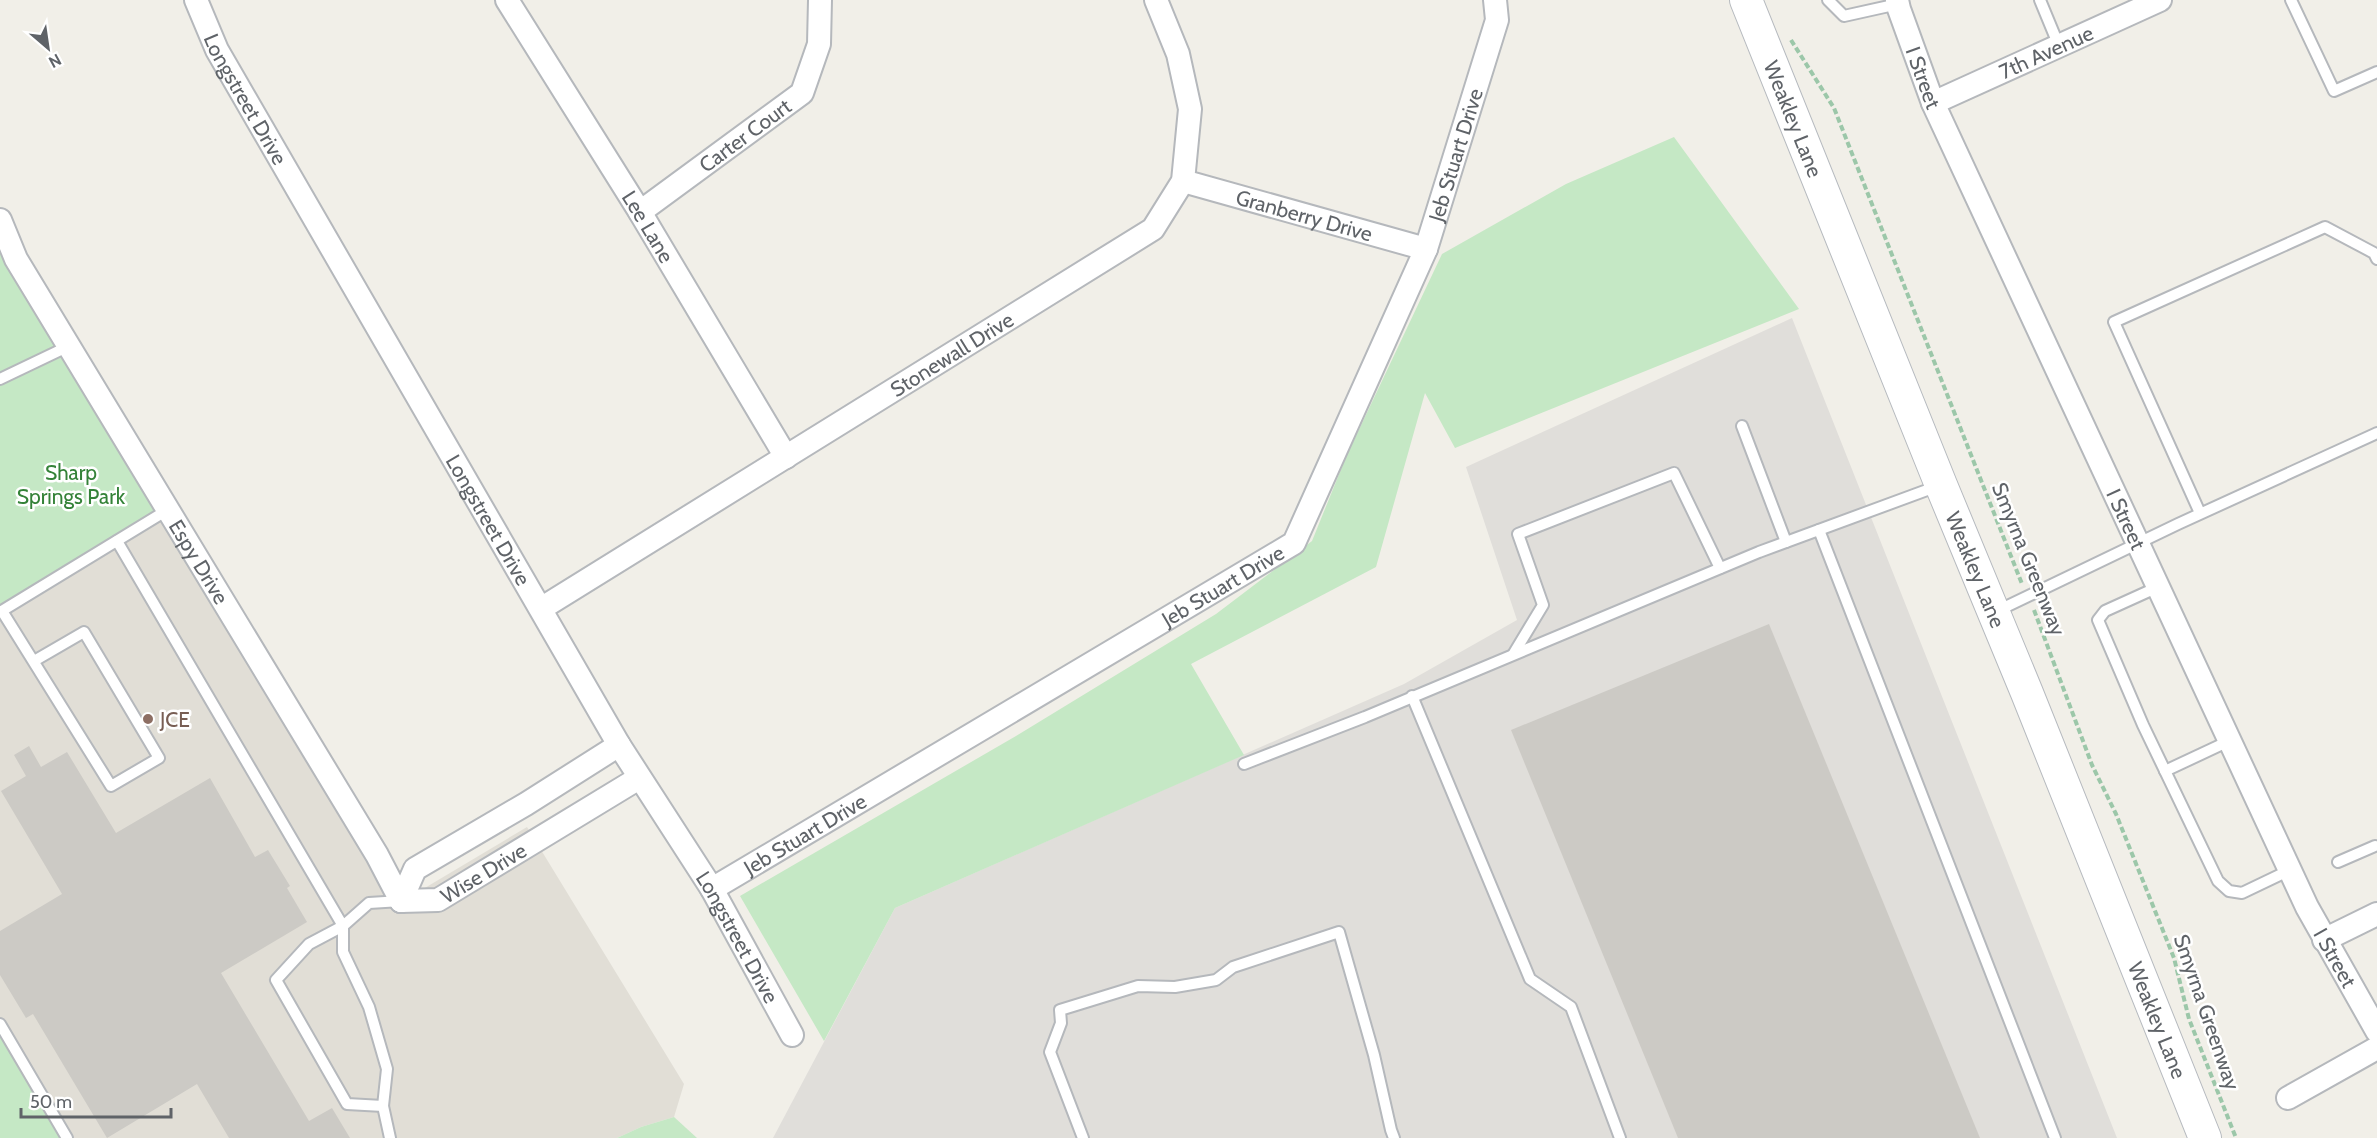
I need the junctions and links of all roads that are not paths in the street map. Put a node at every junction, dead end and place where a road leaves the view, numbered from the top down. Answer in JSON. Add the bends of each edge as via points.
{"nodes":[{"id":1,"x":196,"y":0,"type":"edge"},
{"id":2,"x":507,"y":0,"type":"edge"},
{"id":3,"x":820,"y":0,"type":"edge"},
{"id":4,"x":1156,"y":0,"type":"edge"},
{"id":5,"x":1495,"y":0,"type":"edge"},
{"id":6,"x":1746,"y":0,"type":"edge"},
{"id":7,"x":1828,"y":0,"type":"edge"},
{"id":8,"x":2040,"y":0,"type":"edge"},
{"id":9,"x":2160,"y":0,"type":"edge"},
{"id":10,"x":2291,"y":0,"type":"edge"},
{"id":11,"x":1898,"y":2,"type":"edge"},
{"id":12,"x":2059,"y":46,"type":"junction"},
{"id":13,"x":2377,"y":72,"type":"edge"},
{"id":14,"x":1934,"y":103,"type":"junction"},
{"id":15,"x":1183,"y":181,"type":"junction"},
{"id":16,"x":640,"y":212,"type":"junction"},
{"id":17,"x":0,"y":220,"type":"edge"},
{"id":18,"x":1426,"y":249,"type":"junction"},
{"id":19,"x":2377,"y":259,"type":"edge"},
{"id":20,"x":69,"y":346,"type":"junction"},
{"id":21,"x":0,"y":379,"type":"edge"},
{"id":22,"x":1742,"y":426,"type":"dead end"},
{"id":23,"x":2377,"y":433,"type":"edge"},
{"id":24,"x":786,"y":457,"type":"junction"},
{"id":25,"x":1941,"y":485,"type":"junction"},
{"id":26,"x":169,"y":509,"type":"junction"},
{"id":27,"x":2200,"y":513,"type":"junction"},
{"id":28,"x":1819,"y":530,"type":"junction"},
{"id":29,"x":117,"y":541,"type":"junction"},
{"id":30,"x":1786,"y":542,"type":"junction"},
{"id":31,"x":2138,"y":543,"type":"junction"},
{"id":32,"x":1720,"y":568,"type":"junction"},
{"id":33,"x":2158,"y":587,"type":"junction"},
{"id":34,"x":542,"y":608,"type":"junction"},
{"id":35,"x":1,"y":611,"type":"edge"},
{"id":36,"x":1994,"y":612,"type":"junction"},
{"id":37,"x":1514,"y":654,"type":"junction"},
{"id":38,"x":34,"y":662,"type":"junction"},
{"id":39,"x":1412,"y":696,"type":"junction"},
{"id":40,"x":2229,"y":741,"type":"junction"},
{"id":41,"x":620,"y":745,"type":"junction"},
{"id":42,"x":1244,"y":764,"type":"dead end"},
{"id":43,"x":2165,"y":771,"type":"junction"},
{"id":44,"x":639,"y":778,"type":"junction"},
{"id":45,"x":2376,"y":847,"type":"edge"},
{"id":46,"x":2338,"y":862,"type":"dead end"},
{"id":47,"x":2290,"y":870,"type":"junction"},
{"id":48,"x":712,"y":889,"type":"junction"},
{"id":49,"x":401,"y":901,"type":"junction"},
{"id":50,"x":2377,"y":914,"type":"edge"},
{"id":51,"x":343,"y":926,"type":"junction"},
{"id":52,"x":2324,"y":940,"type":"junction"},
{"id":53,"x":0,"y":1024,"type":"edge"},
{"id":54,"x":2377,"y":1031,"type":"edge"},
{"id":55,"x":792,"y":1035,"type":"dead end"},
{"id":56,"x":2377,"y":1048,"type":"edge"},
{"id":57,"x":2288,"y":1098,"type":"dead end"},
{"id":58,"x":383,"y":1106,"type":"junction"},
{"id":59,"x":67,"y":1138,"type":"edge"},
{"id":60,"x":390,"y":1138,"type":"edge"},
{"id":61,"x":1083,"y":1138,"type":"edge"},
{"id":62,"x":1394,"y":1138,"type":"edge"},
{"id":63,"x":1620,"y":1138,"type":"edge"},
{"id":64,"x":2055,"y":1138,"type":"edge"},
{"id":65,"x":2205,"y":1138,"type":"edge"}],
"edges":[{"from":1,"to":34,"type":"street","name":"Longstreet Drive","via":[[217,50]]},
{"from":2,"to":16,"type":"street","name":"Lee Lane"},
{"from":3,"to":16,"type":"street","name":"Carter Court","via":[[819,44],[802,93]]},
{"from":4,"to":15,"type":"street","name":"Stonewall Drive","via":[[1178,54],[1190,109]]},
{"from":5,"to":18,"type":"street","name":"Jeb Stuart Drive","via":[[1497,20]]},
{"from":6,"to":25,"type":"main road","name":"Weakley Lane"},
{"from":7,"to":11,"type":"lane","via":[[1844,16]]},
{"from":8,"to":12,"type":"lane"},
{"from":9,"to":12,"type":"street","name":"7th Avenue"},
{"from":10,"to":13,"type":"lane","via":[[2334,91]]},
{"from":11,"to":14,"type":"street","name":"I Street"},
{"from":12,"to":14,"type":"street","name":"7th Avenue"},
{"from":14,"to":31,"type":"street","name":"I Street"},
{"from":15,"to":18,"type":"street","name":"Granberry Drive"},
{"from":15,"to":24,"type":"street","name":"Stonewall Drive","via":[[1153,229]]},
{"from":16,"to":24,"type":"street","name":"Lee Lane"},
{"from":17,"to":20,"type":"street","name":"Espy Drive","via":[[16,258]]},
{"from":18,"to":48,"type":"street","name":"Jeb Stuart Drive","via":[[1294,543]]},
{"from":19,"to":27,"type":"lane","via":[[2374,253],[2325,226],[2114,322]]},
{"from":20,"to":21,"type":"lane"},
{"from":20,"to":26,"type":"street","name":"Espy Drive"},
{"from":22,"to":30,"type":"lane"},
{"from":23,"to":27,"type":"lane"},
{"from":24,"to":34,"type":"street","name":"Stonewall Drive"},
{"from":25,"to":28,"type":"lane"},
{"from":25,"to":36,"type":"main road","name":"Weakley Lane"},
{"from":26,"to":29,"type":"lane"},
{"from":26,"to":49,"type":"street","name":"Espy Drive"},
{"from":27,"to":31,"type":"lane"},
{"from":28,"to":30,"type":"lane"},
{"from":28,"to":64,"type":"lane"},
{"from":29,"to":35,"type":"lane"},
{"from":29,"to":51,"type":"lane"},
{"from":30,"to":32,"type":"lane"},
{"from":31,"to":33,"type":"street","name":"I Street"},
{"from":31,"to":36,"type":"lane"},
{"from":32,"to":37,"type":"lane"},
{"from":32,"to":37,"type":"lane","via":[[1674,473],[1518,534],[1543,604]]},
{"from":33,"to":40,"type":"street","name":"I Street"},
{"from":33,"to":43,"type":"lane","via":[[2104,611],[2098,620]]},
{"from":34,"to":41,"type":"street","name":"Longstreet Drive"},
{"from":35,"to":38,"type":"lane"},
{"from":36,"to":65,"type":"main road","name":"Weakley Lane"},
{"from":37,"to":39,"type":"lane"},
{"from":38,"to":38,"type":"lane","via":[[111,786],[159,758],[84,632]]},
{"from":39,"to":42,"type":"lane"},
{"from":39,"to":63,"type":"lane","via":[[1530,979],[1571,1006]]},
{"from":40,"to":43,"type":"lane"},
{"from":40,"to":47,"type":"street","name":"I Street"},
{"from":41,"to":44,"type":"street","name":"Longstreet Drive"},
{"from":41,"to":49,"type":"street","name":"Wise Drive","via":[[415,869]]},
{"from":43,"to":47,"type":"lane","via":[[2218,881],[2229,891],[2242,893]]},
{"from":44,"to":48,"type":"street","name":"Longstreet Drive"},
{"from":44,"to":49,"type":"street","name":"Wise Drive","via":[[438,900]]},
{"from":45,"to":46,"type":"lane"},
{"from":47,"to":52,"type":"street","name":"I Street"},
{"from":48,"to":55,"type":"street","name":"Longstreet Drive"},
{"from":49,"to":51,"type":"lane","via":[[369,903]]},
{"from":50,"to":52,"type":"street"},
{"from":51,"to":58,"type":"lane","via":[[343,952],[369,1007],[387,1069]]},
{"from":51,"to":58,"type":"lane","via":[[309,944],[276,980],[347,1104]]},
{"from":52,"to":54,"type":"street","name":"I Street"},
{"from":53,"to":59,"type":"lane"},
{"from":56,"to":57,"type":"street"},
{"from":58,"to":60,"type":"lane"},
{"from":61,"to":62,"type":"lane","via":[[1050,1052],[1061,1023],[1060,1010],[1138,986],[1175,987],[1216,980],[1233,967],[1339,932]]}]}
